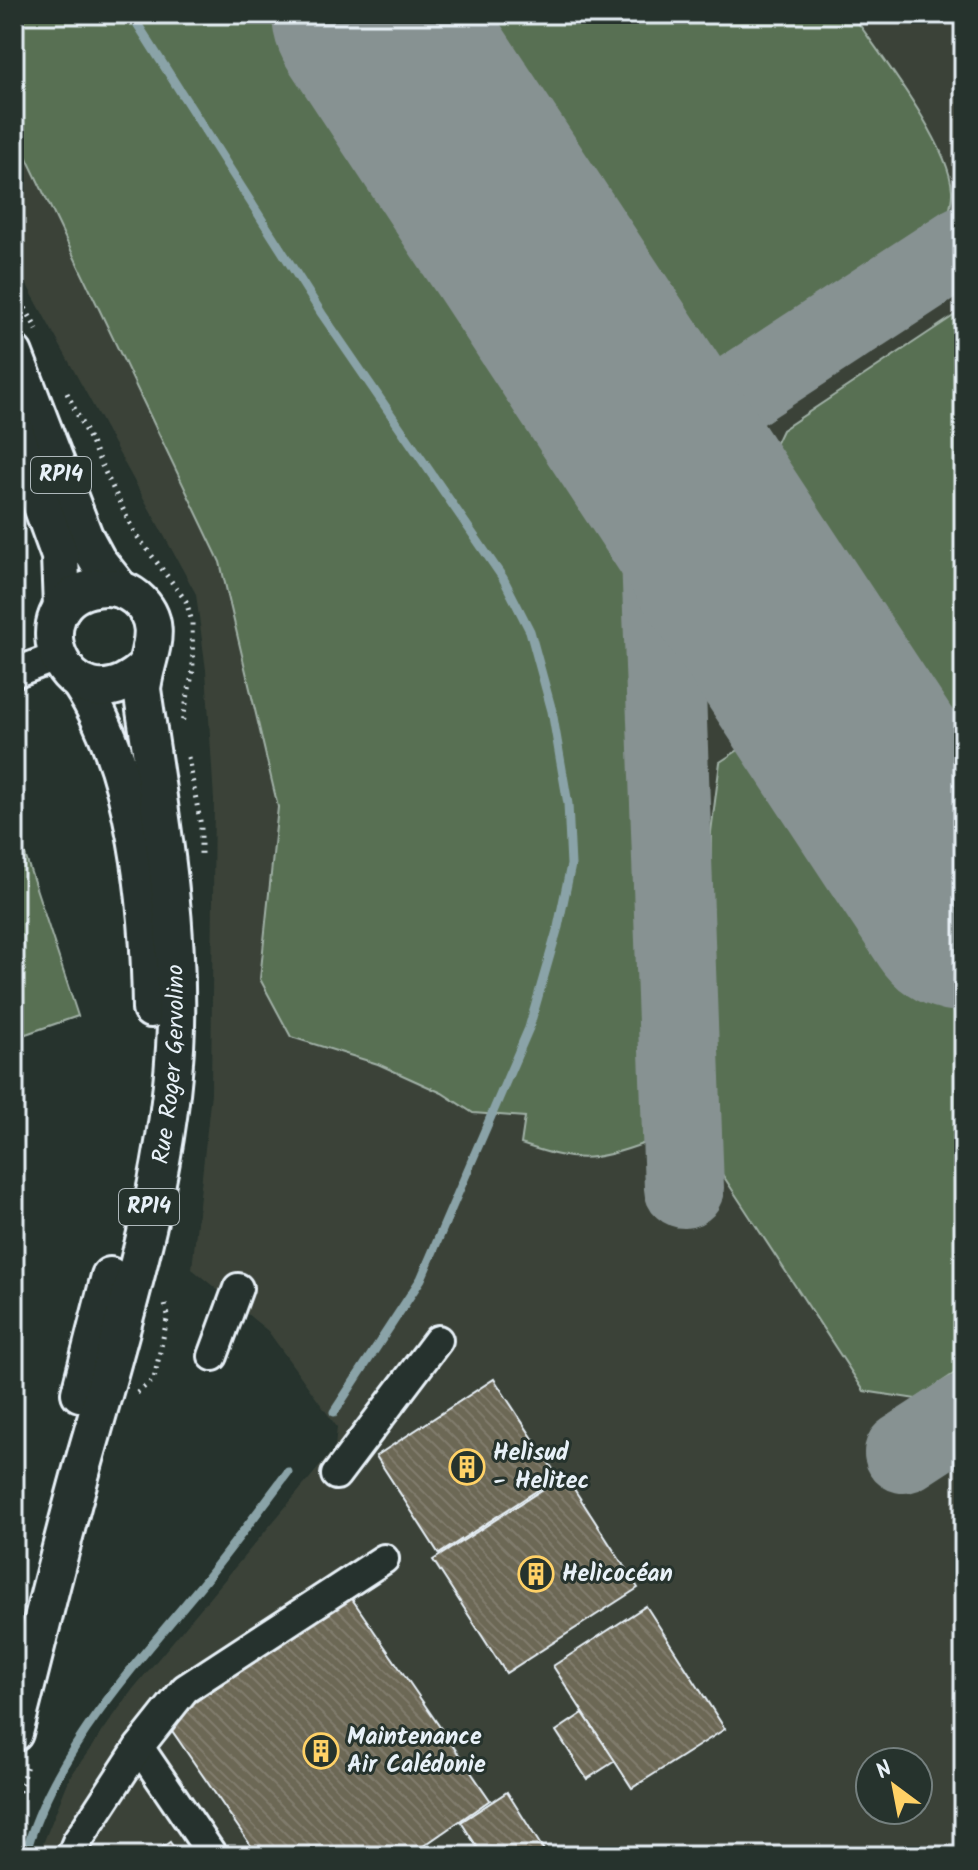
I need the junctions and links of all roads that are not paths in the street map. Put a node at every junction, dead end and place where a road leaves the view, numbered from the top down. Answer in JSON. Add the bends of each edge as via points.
{"nodes":[{"id":1,"x":14,"y":354,"type":"edge"},
{"id":2,"x":14,"y":429,"type":"edge"},
{"id":3,"x":120,"y":589,"type":"junction"},
{"id":4,"x":62,"y":607,"type":"junction"},
{"id":5,"x":144,"y":669,"type":"junction"},
{"id":6,"x":68,"y":670,"type":"junction"},
{"id":7,"x":14,"y":673,"type":"edge"},
{"id":8,"x":238,"y":1288,"type":"dead end"},
{"id":9,"x":438,"y":1340,"type":"dead end"},
{"id":10,"x":213,"y":1356,"type":"dead end"},
{"id":11,"x":336,"y":1475,"type":"dead end"},
{"id":12,"x":384,"y":1559,"type":"dead end"},
{"id":13,"x":14,"y":1638,"type":"edge"},
{"id":14,"x":14,"y":1733,"type":"edge"},
{"id":15,"x":139,"y":1747,"type":"junction"},
{"id":16,"x":71,"y":1856,"type":"edge"},
{"id":17,"x":213,"y":1856,"type":"edge"}],
"edges":[{"from":1,"to":3,"type":"main road","number":"RP14","via":[[84,536]]},
{"from":2,"to":4,"type":"main road","number":"RP14","via":[[60,556]]},
{"from":3,"to":4,"type":"main road","via":[[88,589]]},
{"from":3,"to":5,"type":"main road","via":[[146,608],[153,623],[152,654]]},
{"from":4,"to":6,"type":"main road","via":[[52,640]]},
{"from":5,"to":6,"type":"main road","via":[[131,681],[97,688]]},
{"from":5,"to":14,"type":"main road","name":"Rue Roger Gervolino","number":"RP14","via":[[142,689],[176,937],[170,1112],[120,1342]]},
{"from":6,"to":7,"type":"lane"},
{"from":6,"to":13,"type":"main road","name":"Rue Roger Gervolino","number":"RP14","via":[[102,719],[126,792],[151,938],[147,1101],[109,1282]]},
{"from":8,"to":10,"type":"lane"},
{"from":9,"to":11,"type":"lane"},
{"from":12,"to":15,"type":"lane","via":[[185,1689]]},
{"from":15,"to":16,"type":"lane"},
{"from":15,"to":17,"type":"lane"}]}
